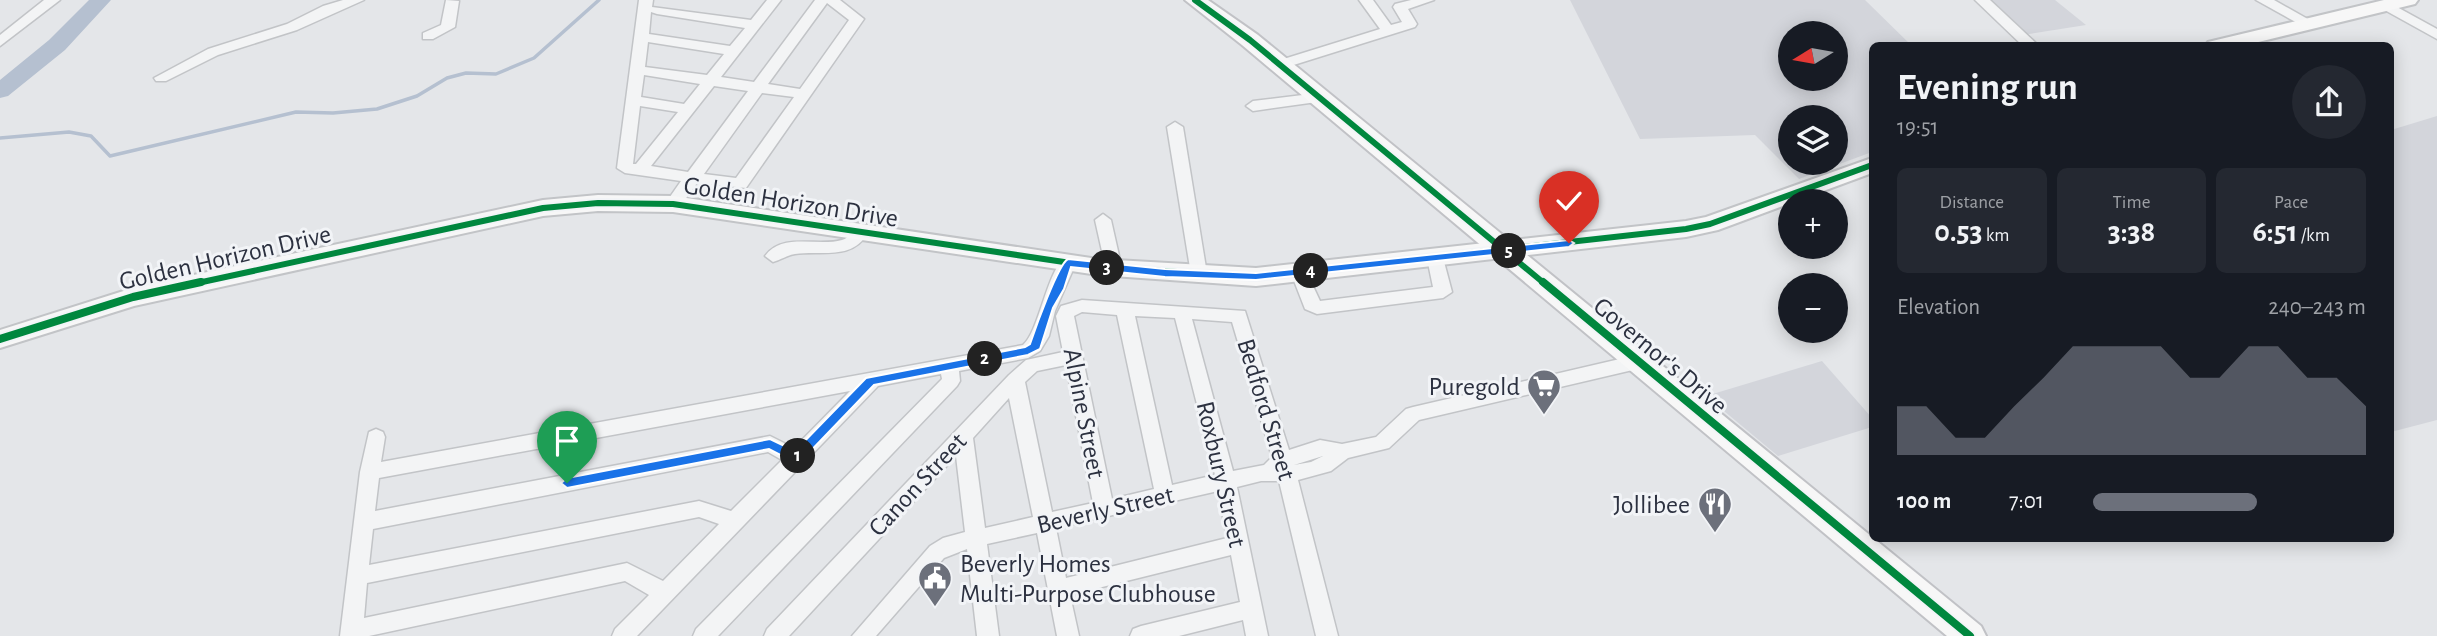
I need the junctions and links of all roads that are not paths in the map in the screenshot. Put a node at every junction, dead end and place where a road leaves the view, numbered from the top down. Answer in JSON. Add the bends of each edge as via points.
{"nodes":[{"id":1,"x":53,"y":0,"type":"edge"},
{"id":2,"x":357,"y":0,"type":"edge"},
{"id":3,"x":454,"y":0,"type":"edge"},
{"id":4,"x":774,"y":0,"type":"edge"},
{"id":5,"x":822,"y":0,"type":"edge"},
{"id":6,"x":831,"y":0,"type":"edge"},
{"id":7,"x":1195,"y":0,"type":"edge"},
{"id":8,"x":1366,"y":0,"type":"edge"},
{"id":9,"x":1427,"y":0,"type":"edge"},
{"id":10,"x":1982,"y":0,"type":"edge"},
{"id":11,"x":2263,"y":0,"type":"edge"},
{"id":12,"x":2408,"y":0,"type":"edge"},
{"id":13,"x":657,"y":3,"type":"edge"},
{"id":14,"x":2386,"y":5,"type":"junction"},
{"id":15,"x":2306,"y":23,"type":"junction"},
{"id":16,"x":755,"y":25,"type":"junction"},
{"id":17,"x":642,"y":31,"type":"junction"},
{"id":18,"x":1390,"y":32,"type":"junction"},
{"id":19,"x":2437,"y":35,"type":"edge"},
{"id":20,"x":428,"y":36,"type":"dead end"},
{"id":21,"x":0,"y":42,"type":"edge"},
{"id":22,"x":2028,"y":42,"type":"edge"},
{"id":23,"x":2230,"y":42,"type":"edge"},
{"id":24,"x":734,"y":51,"type":"junction"},
{"id":25,"x":1279,"y":65,"type":"junction"},
{"id":26,"x":637,"y":70,"type":"junction"},
{"id":27,"x":161,"y":78,"type":"dead end"},
{"id":28,"x":711,"y":80,"type":"junction"},
{"id":29,"x":757,"y":87,"type":"junction"},
{"id":30,"x":804,"y":94,"type":"junction"},
{"id":31,"x":1319,"y":98,"type":"junction"},
{"id":32,"x":634,"y":100,"type":"junction"},
{"id":33,"x":1253,"y":106,"type":"dead end"},
{"id":34,"x":688,"y":109,"type":"junction"},
{"id":35,"x":1175,"y":127,"type":"dead end"},
{"id":36,"x":1869,"y":166,"type":"edge"},
{"id":37,"x":640,"y":170,"type":"junction"},
{"id":38,"x":691,"y":177,"type":"junction"},
{"id":39,"x":673,"y":204,"type":"junction"},
{"id":40,"x":1103,"y":220,"type":"dead end"},
{"id":41,"x":860,"y":233,"type":"junction"},
{"id":42,"x":1504,"y":251,"type":"junction"},
{"id":43,"x":773,"y":256,"type":"dead end"},
{"id":44,"x":1436,"y":258,"type":"junction"},
{"id":45,"x":1061,"y":262,"type":"junction"},
{"id":46,"x":1114,"y":268,"type":"junction"},
{"id":47,"x":1299,"y":273,"type":"junction"},
{"id":48,"x":1199,"y":274,"type":"junction"},
{"id":49,"x":1125,"y":309,"type":"junction"},
{"id":50,"x":1182,"y":313,"type":"junction"},
{"id":51,"x":1065,"y":316,"type":"joint"},
{"id":52,"x":0,"y":339,"type":"edge"},
{"id":53,"x":1074,"y":357,"type":"junction"},
{"id":54,"x":1637,"y":362,"type":"junction"},
{"id":55,"x":949,"y":365,"type":"junction"},
{"id":56,"x":1015,"y":380,"type":"junction"},
{"id":57,"x":871,"y":381,"type":"junction"},
{"id":58,"x":963,"y":435,"type":"junction"},
{"id":59,"x":376,"y":438,"type":"dead end"},
{"id":60,"x":796,"y":458,"type":"junction"},
{"id":61,"x":1285,"y":467,"type":"junction"},
{"id":62,"x":370,"y":472,"type":"junction"},
{"id":63,"x":1226,"y":481,"type":"junction"},
{"id":64,"x":1165,"y":496,"type":"junction"},
{"id":65,"x":1104,"y":510,"type":"junction"},
{"id":66,"x":735,"y":521,"type":"junction"},
{"id":67,"x":364,"y":522,"type":"junction"},
{"id":68,"x":1045,"y":523,"type":"junction"},
{"id":69,"x":976,"y":538,"type":"junction"},
{"id":70,"x":1239,"y":544,"type":"junction"},
{"id":71,"x":358,"y":576,"type":"junction"},
{"id":72,"x":1058,"y":589,"type":"junction"},
{"id":73,"x":665,"y":593,"type":"junction"},
{"id":74,"x":1252,"y":608,"type":"junction"},
{"id":75,"x":352,"y":633,"type":"edge"},
{"id":76,"x":623,"y":636,"type":"edge"},
{"id":77,"x":704,"y":636,"type":"edge"},
{"id":78,"x":775,"y":636,"type":"edge"},
{"id":79,"x":863,"y":636,"type":"edge"},
{"id":80,"x":988,"y":636,"type":"edge"},
{"id":81,"x":1068,"y":636,"type":"edge"},
{"id":82,"x":1141,"y":636,"type":"edge"},
{"id":83,"x":1257,"y":636,"type":"edge"},
{"id":84,"x":1327,"y":636,"type":"edge"},
{"id":85,"x":1970,"y":636,"type":"edge"}],
"edges":[{"from":1,"to":21,"type":"street"},
{"from":2,"to":27,"type":"street","via":[[213,52]]},
{"from":3,"to":20,"type":"street","via":[[448,27]]},
{"from":4,"to":16,"type":"street"},
{"from":5,"to":29,"type":"street"},
{"from":6,"to":30,"type":"street","via":[[857,19]]},
{"from":7,"to":25,"type":"main road","name":"Governor's Drive"},
{"from":8,"to":18,"type":"street"},
{"from":9,"to":18,"type":"street","via":[[1400,7],[1410,24]]},
{"from":10,"to":22,"type":"street"},
{"from":11,"to":15,"type":"street"},
{"from":12,"to":14,"type":"street"},
{"from":13,"to":16,"type":"street"},
{"from":13,"to":17,"type":"street"},
{"from":14,"to":15,"type":"street"},
{"from":14,"to":19,"type":"street"},
{"from":15,"to":23,"type":"street"},
{"from":16,"to":24,"type":"street"},
{"from":17,"to":24,"type":"street"},
{"from":17,"to":26,"type":"street"},
{"from":18,"to":25,"type":"street"},
{"from":24,"to":28,"type":"street"},
{"from":25,"to":31,"type":"main road","name":"Governor's Drive"},
{"from":26,"to":28,"type":"street"},
{"from":26,"to":32,"type":"street"},
{"from":28,"to":29,"type":"street"},
{"from":28,"to":34,"type":"street"},
{"from":29,"to":30,"type":"street"},
{"from":29,"to":38,"type":"street"},
{"from":30,"to":38,"type":"street","via":[[740,184]]},
{"from":31,"to":33,"type":"street"},
{"from":31,"to":42,"type":"main road","name":"Governor's Drive"},
{"from":32,"to":34,"type":"street"},
{"from":32,"to":37,"type":"street","via":[[625,168]]},
{"from":34,"to":37,"type":"street"},
{"from":35,"to":48,"type":"street"},
{"from":36,"to":42,"type":"street","name":"Golden Horizon Drive","via":[[1710,224]]},
{"from":37,"to":38,"type":"street"},
{"from":38,"to":39,"type":"street"},
{"from":39,"to":41,"type":"street","name":"Golden Horizon Drive"},
{"from":39,"to":52,"type":"street","name":"Golden Horizon Drive","via":[[543,208],[133,297]]},
{"from":40,"to":46,"type":"street"},
{"from":41,"to":43,"type":"street","via":[[857,241],[847,246],[790,246]]},
{"from":41,"to":45,"type":"street","name":"Golden Horizon Drive"},
{"from":42,"to":44,"type":"street","name":"Golden Horizon Drive"},
{"from":42,"to":54,"type":"main road","name":"Governor's Drive"},
{"from":44,"to":47,"type":"street","name":"Golden Horizon Drive"},
{"from":44,"to":47,"type":"street","via":[[1443,292],[1317,308],[1311,304]]},
{"from":45,"to":46,"type":"street","name":"Golden Horizon Drive"},
{"from":45,"to":55,"type":"street","via":[[1059,289],[1035,346]]},
{"from":46,"to":48,"type":"street","name":"Golden Horizon Drive"},
{"from":47,"to":48,"type":"street","name":"Golden Horizon Drive"},
{"from":49,"to":50,"type":"street","name":"Bedford Street"},
{"from":49,"to":51,"type":"street","name":"Bedford Street","via":[[1076,306]]},
{"from":49,"to":64,"type":"street"},
{"from":50,"to":61,"type":"street","name":"Bedford Street","via":[[1239,316]]},
{"from":50,"to":63,"type":"street","name":"Roxbury Street"},
{"from":51,"to":53,"type":"street","name":"Alpine Street"},
{"from":53,"to":56,"type":"street","name":"Canon Street","via":[[1032,365]]},
{"from":53,"to":65,"type":"street","name":"Alpine Street"},
{"from":54,"to":61,"type":"street","name":"Beverly Street","via":[[1413,414],[1382,443],[1342,452],[1327,466]]},
{"from":54,"to":85,"type":"main road","name":"Governor's Drive"},
{"from":55,"to":57,"type":"street"},
{"from":55,"to":77,"type":"street","via":[[951,381]]},
{"from":56,"to":58,"type":"street","name":"Canon Street"},
{"from":56,"to":68,"type":"street"},
{"from":57,"to":60,"type":"street"},
{"from":57,"to":62,"type":"street"},
{"from":58,"to":69,"type":"street"},
{"from":58,"to":78,"type":"street","name":"Canon Street"},
{"from":59,"to":62,"type":"street"},
{"from":60,"to":66,"type":"street"},
{"from":60,"to":67,"type":"street","via":[[770,444]]},
{"from":61,"to":63,"type":"street","name":"Beverly Street"},
{"from":61,"to":84,"type":"street","name":"Bedford Street"},
{"from":62,"to":67,"type":"street"},
{"from":63,"to":64,"type":"street","name":"Beverly Street"},
{"from":63,"to":70,"type":"street","name":"Roxbury Street"},
{"from":64,"to":65,"type":"street","name":"Beverly Street"},
{"from":65,"to":68,"type":"street","name":"Beverly Street"},
{"from":66,"to":71,"type":"street","via":[[699,509]]},
{"from":66,"to":73,"type":"street"},
{"from":67,"to":71,"type":"street"},
{"from":68,"to":69,"type":"street","name":"Beverly Street"},
{"from":68,"to":72,"type":"street"},
{"from":69,"to":79,"type":"street","name":"Beverly Street","via":[[937,552]]},
{"from":69,"to":80,"type":"street"},
{"from":70,"to":72,"type":"street"},
{"from":70,"to":74,"type":"street","name":"Roxbury Street"},
{"from":71,"to":75,"type":"street"},
{"from":72,"to":81,"type":"street"},
{"from":73,"to":75,"type":"street","via":[[627,572]]},
{"from":73,"to":76,"type":"street"},
{"from":74,"to":82,"type":"street"},
{"from":74,"to":83,"type":"street","name":"Roxbury Street"}]}
